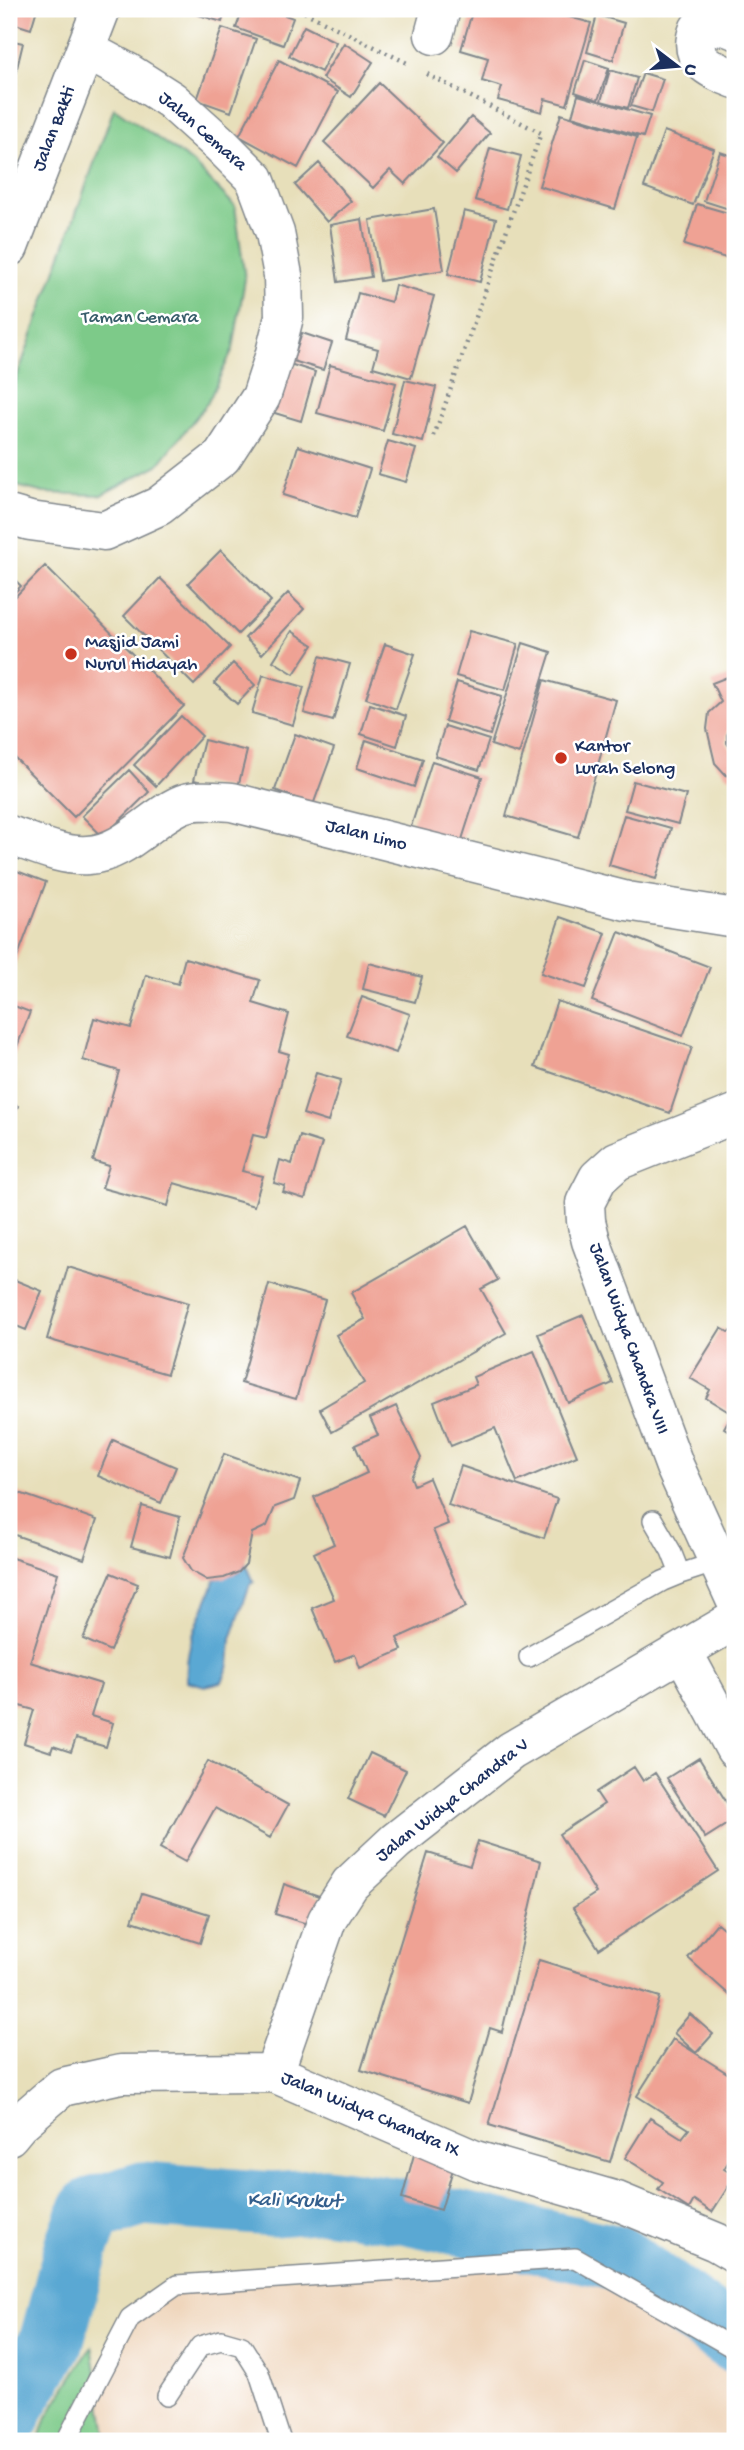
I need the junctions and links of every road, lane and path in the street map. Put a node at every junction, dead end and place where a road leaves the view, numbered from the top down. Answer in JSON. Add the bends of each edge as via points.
{"nodes":[{"id":1,"x":100,"y":9,"type":"edge"},
{"id":2,"x":298,"y":9,"type":"edge"},
{"id":3,"x":735,"y":30,"type":"edge"},
{"id":4,"x":86,"y":50,"type":"junction"},
{"id":5,"x":410,"y":65,"type":"dead end"},
{"id":6,"x":422,"y":71,"type":"dead end"},
{"id":7,"x":735,"y":79,"type":"edge"},
{"id":8,"x":9,"y":247,"type":"edge"},
{"id":9,"x":435,"y":436,"type":"dead end"},
{"id":10,"x":9,"y":515,"type":"edge"},
{"id":11,"x":9,"y":835,"type":"edge"},
{"id":12,"x":735,"y":918,"type":"edge"},
{"id":13,"x":735,"y":1114,"type":"edge"},
{"id":14,"x":653,"y":1520,"type":"dead end"},
{"id":15,"x":726,"y":1558,"type":"edge"},
{"id":16,"x":680,"y":1574,"type":"junction"},
{"id":17,"x":735,"y":1600,"type":"edge"},
{"id":18,"x":735,"y":1620,"type":"edge"},
{"id":19,"x":683,"y":1652,"type":"junction"},
{"id":20,"x":529,"y":1657,"type":"dead end"},
{"id":21,"x":735,"y":1749,"type":"edge"},
{"id":22,"x":274,"y":2073,"type":"junction"},
{"id":23,"x":9,"y":2136,"type":"edge"},
{"id":24,"x":735,"y":2253,"type":"edge"},
{"id":25,"x":735,"y":2349,"type":"edge"},
{"id":26,"x":167,"y":2396,"type":"dead end"},
{"id":27,"x":66,"y":2441,"type":"edge"},
{"id":28,"x":281,"y":2441,"type":"edge"}],
"edges":[{"from":1,"to":4,"type":"street","name":"Jalan Bakti"},
{"from":2,"to":5,"type":"path"},
{"from":3,"to":7,"type":"street","via":[[699,28],[695,39],[706,67]]},
{"from":4,"to":8,"type":"street","name":"Jalan Bakti"},
{"from":4,"to":10,"type":"street","name":"Jalan Cemara","via":[[171,100],[255,179],[275,233],[284,317],[261,397],[222,457],[159,506],[103,531]]},
{"from":6,"to":9,"type":"path","via":[[541,133]]},
{"from":11,"to":12,"type":"street","name":"Jalan Limo","via":[[87,856],[114,850],[180,804],[232,802],[627,901]]},
{"from":13,"to":15,"type":"street","name":"Jalan Widya Chandra VIII","via":[[617,1161],[598,1178],[586,1203],[591,1241],[676,1466]]},
{"from":14,"to":16,"type":"lane"},
{"from":15,"to":16,"type":"lane"},
{"from":15,"to":17,"type":"street","name":"Jalan Widya Chandra VIII"},
{"from":16,"to":20,"type":"lane"},
{"from":18,"to":19,"type":"street","name":"Jalan Widya Chandra V"},
{"from":19,"to":21,"type":"street"},
{"from":19,"to":22,"type":"street","name":"Jalan Widya Chandra V","via":[[511,1751],[396,1841],[350,1884],[327,1920]]},
{"from":22,"to":23,"type":"street","name":"Jalan Widya Chandra IX","via":[[121,2074],[62,2087]]},
{"from":22,"to":24,"type":"street","name":"Jalan Widya Chandra IX","via":[[475,2160],[617,2201]]},
{"from":25,"to":27,"type":"lane","via":[[575,2258],[177,2285],[130,2318]]},
{"from":26,"to":28,"type":"lane","via":[[200,2346],[221,2340],[242,2346],[259,2373]]}]}
